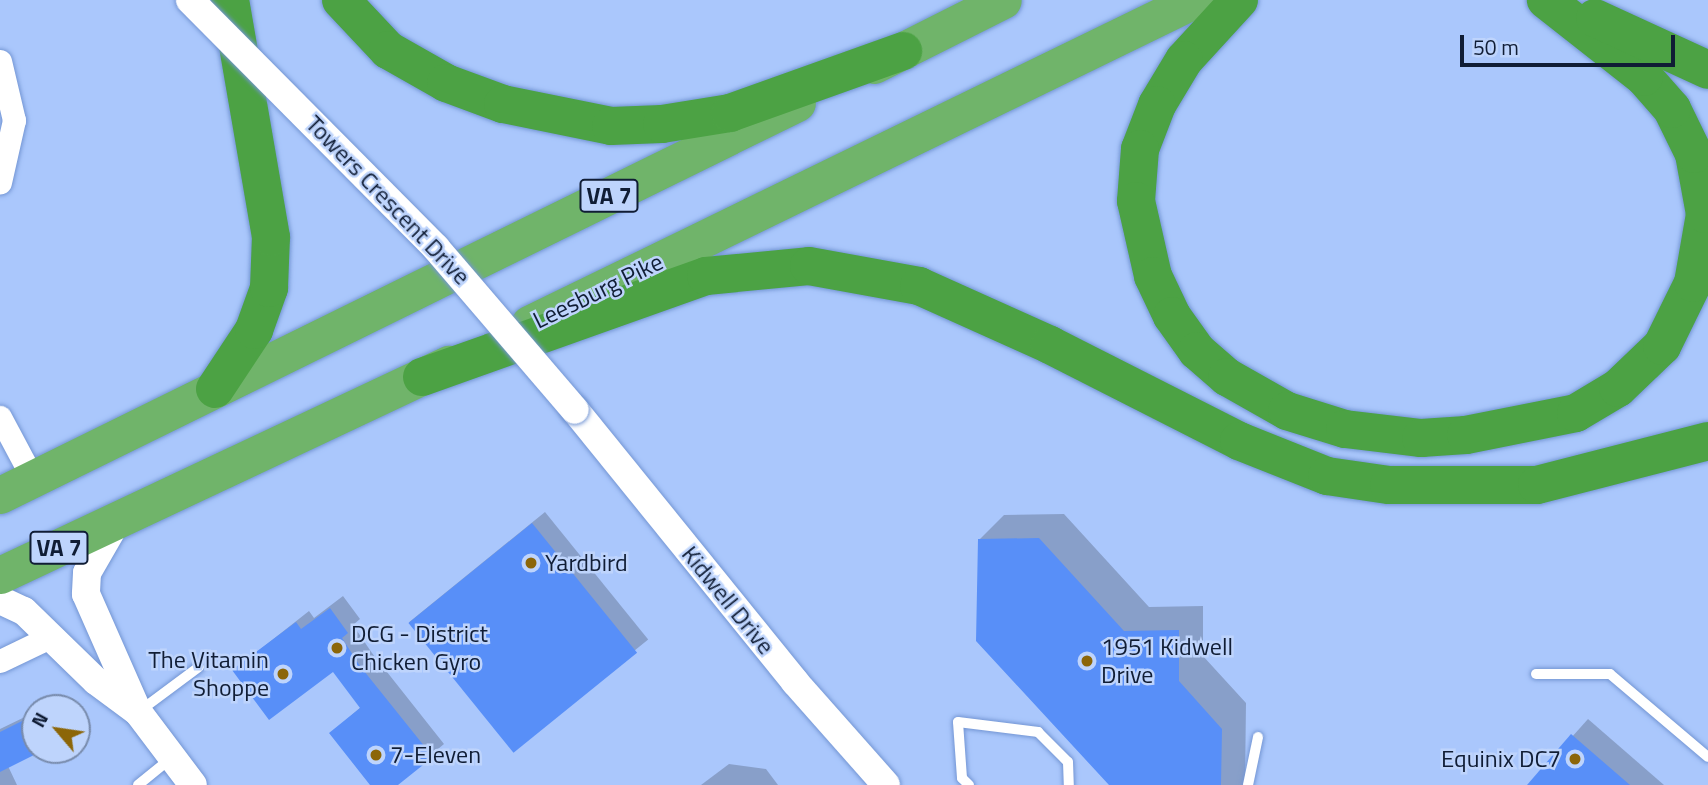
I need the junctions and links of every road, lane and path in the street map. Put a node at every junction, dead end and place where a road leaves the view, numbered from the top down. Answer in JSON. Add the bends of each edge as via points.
{"nodes":[{"id":1,"x":190,"y":0,"type":"edge"},
{"id":2,"x":230,"y":0,"type":"edge"},
{"id":3,"x":341,"y":0,"type":"edge"},
{"id":4,"x":1003,"y":0,"type":"edge"},
{"id":5,"x":1194,"y":0,"type":"edge"},
{"id":6,"x":1240,"y":0,"type":"edge"},
{"id":7,"x":1546,"y":0,"type":"edge"},
{"id":8,"x":1555,"y":0,"type":"edge"},
{"id":9,"x":903,"y":51,"type":"junction"},
{"id":10,"x":1708,"y":70,"type":"edge"},
{"id":11,"x":2,"y":73,"type":"edge"},
{"id":12,"x":0,"y":182,"type":"edge"},
{"id":13,"x":422,"y":377,"type":"junction"},
{"id":14,"x":215,"y":389,"type":"junction"},
{"id":15,"x":575,"y":410,"type":"joint"},
{"id":16,"x":1,"y":423,"type":"edge"},
{"id":17,"x":1708,"y":441,"type":"edge"},
{"id":18,"x":33,"y":479,"type":"junction"},
{"id":19,"x":0,"y":495,"type":"edge"},
{"id":20,"x":117,"y":521,"type":"junction"},
{"id":21,"x":0,"y":575,"type":"edge"},
{"id":22,"x":0,"y":600,"type":"edge"},
{"id":23,"x":50,"y":637,"type":"junction"},
{"id":24,"x":0,"y":661,"type":"edge"},
{"id":25,"x":199,"y":667,"type":"dead end"},
{"id":26,"x":1536,"y":674,"type":"dead end"},
{"id":27,"x":138,"y":712,"type":"junction"},
{"id":28,"x":1258,"y":737,"type":"dead end"},
{"id":29,"x":173,"y":757,"type":"junction"},
{"id":30,"x":1708,"y":757,"type":"edge"},
{"id":31,"x":138,"y":785,"type":"edge"},
{"id":32,"x":193,"y":785,"type":"edge"},
{"id":33,"x":886,"y":785,"type":"edge"},
{"id":34,"x":969,"y":785,"type":"edge"},
{"id":35,"x":1069,"y":785,"type":"edge"},
{"id":36,"x":1248,"y":785,"type":"edge"}],
"edges":[{"from":1,"to":15,"type":"street","name":"Towers Crescent Drive","bridge":true,"via":[[391,201]]},
{"from":2,"to":14,"type":"highway","via":[[271,236],[269,288],[254,330]]},
{"from":3,"to":9,"type":"highway","via":[[388,50],[446,83],[503,104],[611,126],[662,124],[730,113]]},
{"from":4,"to":9,"type":"highway","number":"VA 7"},
{"from":5,"to":13,"type":"highway","name":"Leesburg Pike","number":"VA 7"},
{"from":6,"to":7,"type":"highway","via":[[1184,60],[1157,105],[1140,149],[1136,201],[1153,276],[1172,316],[1197,351],[1227,377],[1287,411],[1345,429],[1421,438],[1466,435],[1576,413],[1618,388],[1662,346],[1693,283],[1705,215],[1694,154],[1672,109],[1644,77]]},
{"from":8,"to":10,"type":"highway"},
{"from":9,"to":14,"type":"highway","number":"VA 7"},
{"from":11,"to":12,"type":"street","via":[[14,120]]},
{"from":13,"to":17,"type":"highway","via":[[706,276],[809,266],[919,286],[1050,345],[1239,441],[1327,476],[1389,485],[1537,485]]},
{"from":13,"to":20,"type":"highway","name":"Leesburg Pike","number":"VA 7"},
{"from":14,"to":18,"type":"highway","number":"VA 7"},
{"from":15,"to":33,"type":"street","name":"Kidwell Drive","via":[[795,682]]},
{"from":16,"to":18,"type":"street"},
{"from":18,"to":19,"type":"highway","number":"VA 7"},
{"from":20,"to":21,"type":"highway","name":"Leesburg Pike","number":"VA 7"},
{"from":20,"to":27,"type":"street","via":[[87,573],[86,594]]},
{"from":22,"to":23,"type":"street","via":[[24,611]]},
{"from":23,"to":24,"type":"street"},
{"from":23,"to":27,"type":"street"},
{"from":25,"to":27,"type":"lane"},
{"from":26,"to":30,"type":"lane","via":[[1610,674]]},
{"from":27,"to":29,"type":"street"},
{"from":28,"to":36,"type":"lane"},
{"from":29,"to":31,"type":"lane"},
{"from":29,"to":32,"type":"street"},
{"from":34,"to":35,"type":"lane","via":[[962,778],[958,722],[1038,732],[1068,762]]}]}
